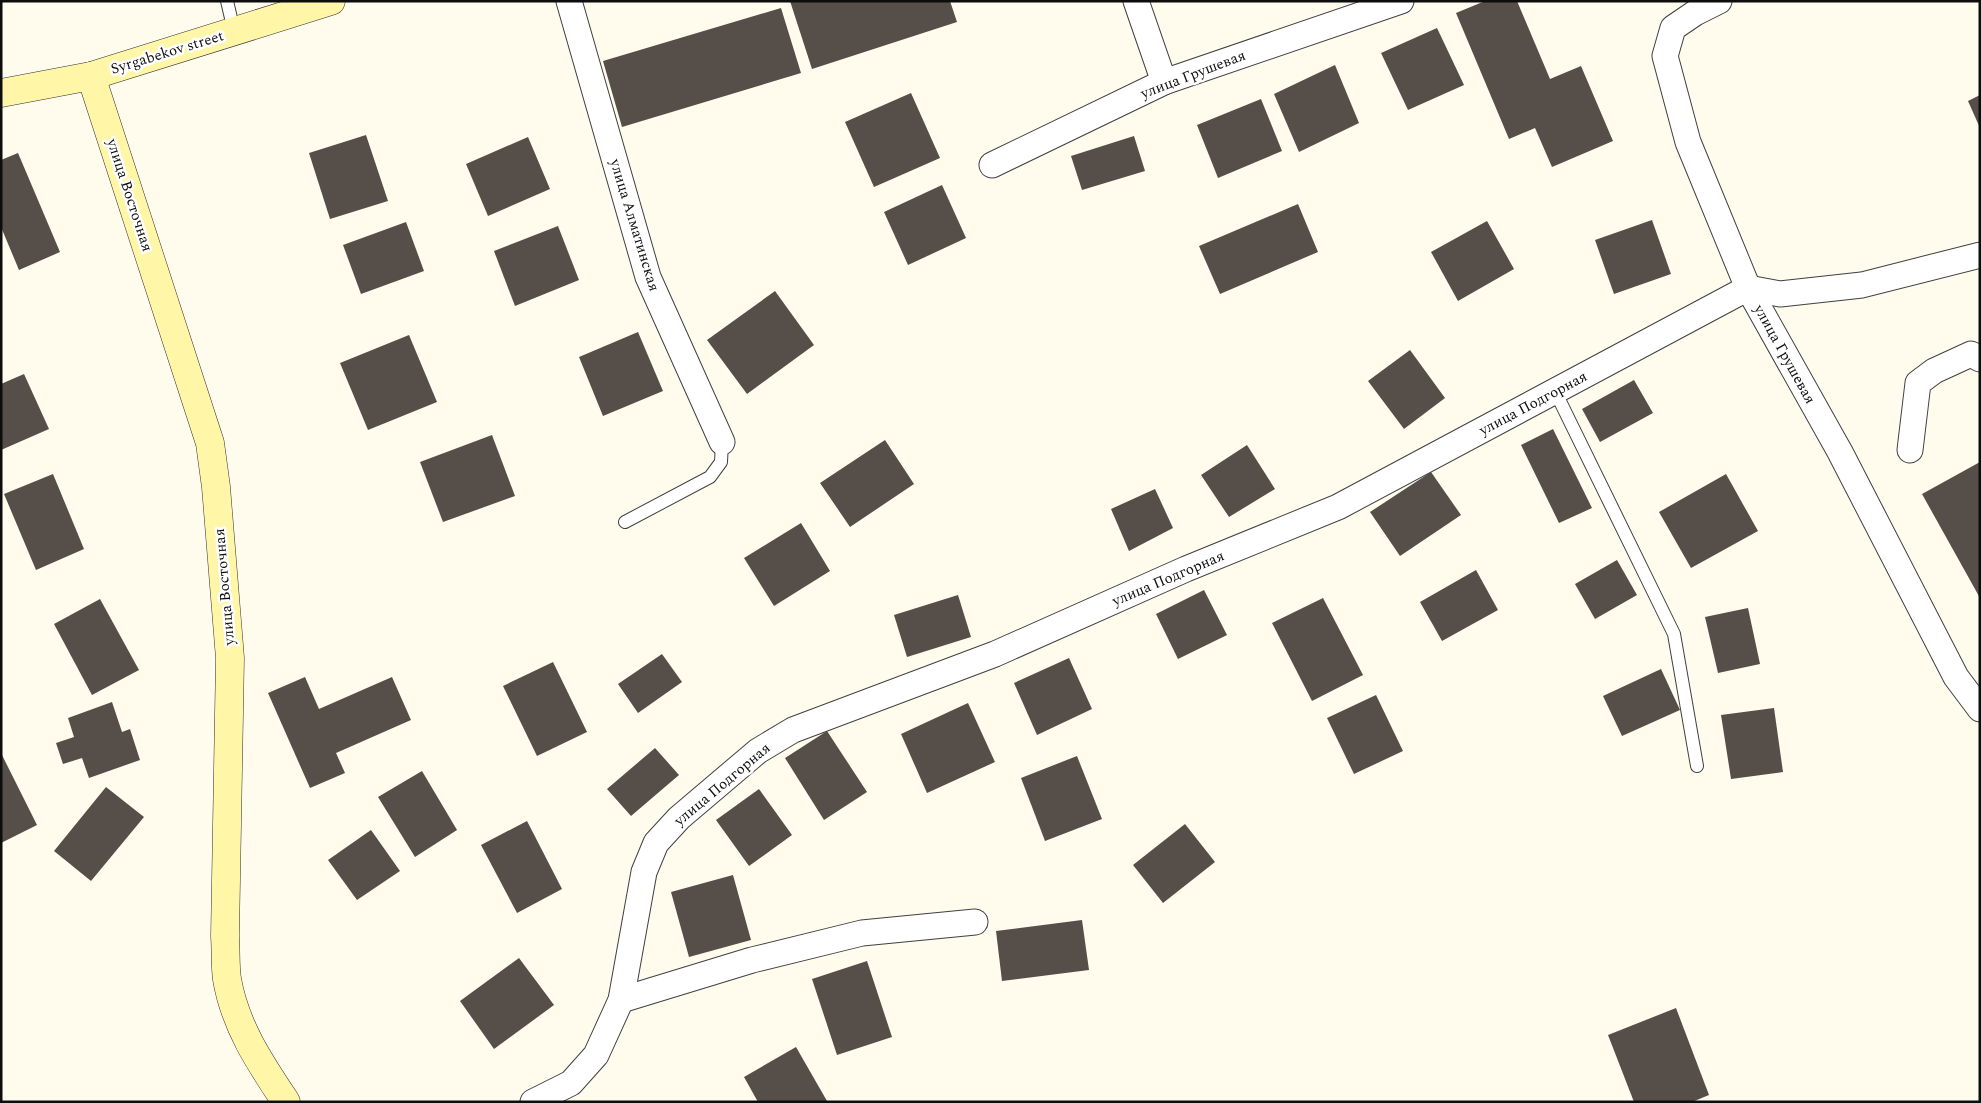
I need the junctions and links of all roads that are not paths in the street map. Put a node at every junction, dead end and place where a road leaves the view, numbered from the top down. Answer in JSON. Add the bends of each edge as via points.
{"nodes":[{"id":1,"x":227,"y":1,"type":"edge"},
{"id":2,"x":331,"y":1,"type":"edge"},
{"id":3,"x":569,"y":1,"type":"edge"},
{"id":4,"x":1136,"y":1,"type":"edge"},
{"id":5,"x":1401,"y":1,"type":"edge"},
{"id":6,"x":1719,"y":1,"type":"edge"},
{"id":7,"x":234,"y":31,"type":"junction"},
{"id":8,"x":90,"y":76,"type":"junction"},
{"id":9,"x":1164,"y":82,"type":"junction"},
{"id":10,"x":1,"y":93,"type":"edge"},
{"id":11,"x":992,"y":165,"type":"dead end"},
{"id":12,"x":1980,"y":254,"type":"edge"},
{"id":13,"x":1748,"y":288,"type":"junction"},
{"id":14,"x":1980,"y":359,"type":"edge"},
{"id":15,"x":1555,"y":391,"type":"junction"},
{"id":16,"x":722,"y":442,"type":"joint"},
{"id":17,"x":1910,"y":450,"type":"dead end"},
{"id":18,"x":625,"y":522,"type":"dead end"},
{"id":19,"x":1980,"y":710,"type":"edge"},
{"id":20,"x":1697,"y":766,"type":"dead end"},
{"id":21,"x":975,"y":922,"type":"dead end"},
{"id":22,"x":621,"y":1000,"type":"junction"},
{"id":23,"x":286,"y":1102,"type":"edge"},
{"id":24,"x":533,"y":1102,"type":"edge"}],
"edges":[{"from":1,"to":7,"type":"lane"},
{"from":2,"to":7,"type":"street","name":"Syrgabekov street"},
{"from":3,"to":16,"type":"street","name":"улица Алматинская","via":[[648,277]]},
{"from":4,"to":9,"type":"street"},
{"from":5,"to":9,"type":"street","name":"улица Грушевая"},
{"from":6,"to":13,"type":"street","name":"улица Грушевая","via":[[1673,28],[1665,56],[1688,142]]},
{"from":7,"to":8,"type":"street","name":"Syrgabekov street"},
{"from":8,"to":10,"type":"street","name":"Syrgabekov street"},
{"from":8,"to":23,"type":"street","name":"улица Восточная","via":[[210,443],[230,658],[227,979],[237,1018],[255,1055]]},
{"from":9,"to":11,"type":"street","name":"улица Грушевая"},
{"from":12,"to":13,"type":"street","via":[[1862,285],[1780,294]]},
{"from":13,"to":15,"type":"street","name":"улица Подгорная"},
{"from":13,"to":19,"type":"street","name":"улица Грушевая","via":[[1840,452],[1956,677]]},
{"from":14,"to":17,"type":"street","via":[[1970,354],[1918,383]]},
{"from":15,"to":20,"type":"lane","via":[[1674,634]]},
{"from":15,"to":22,"type":"street","name":"улица Подгорная","via":[[1338,507],[1186,569],[995,654],[793,730],[758,751],[679,818],[656,843],[644,872]]},
{"from":16,"to":18,"type":"lane","via":[[722,462],[710,477]]},
{"from":21,"to":22,"type":"street","via":[[862,933],[752,960]]},
{"from":22,"to":24,"type":"street","name":"улица Подгорная","via":[[596,1055],[571,1083]]}]}
